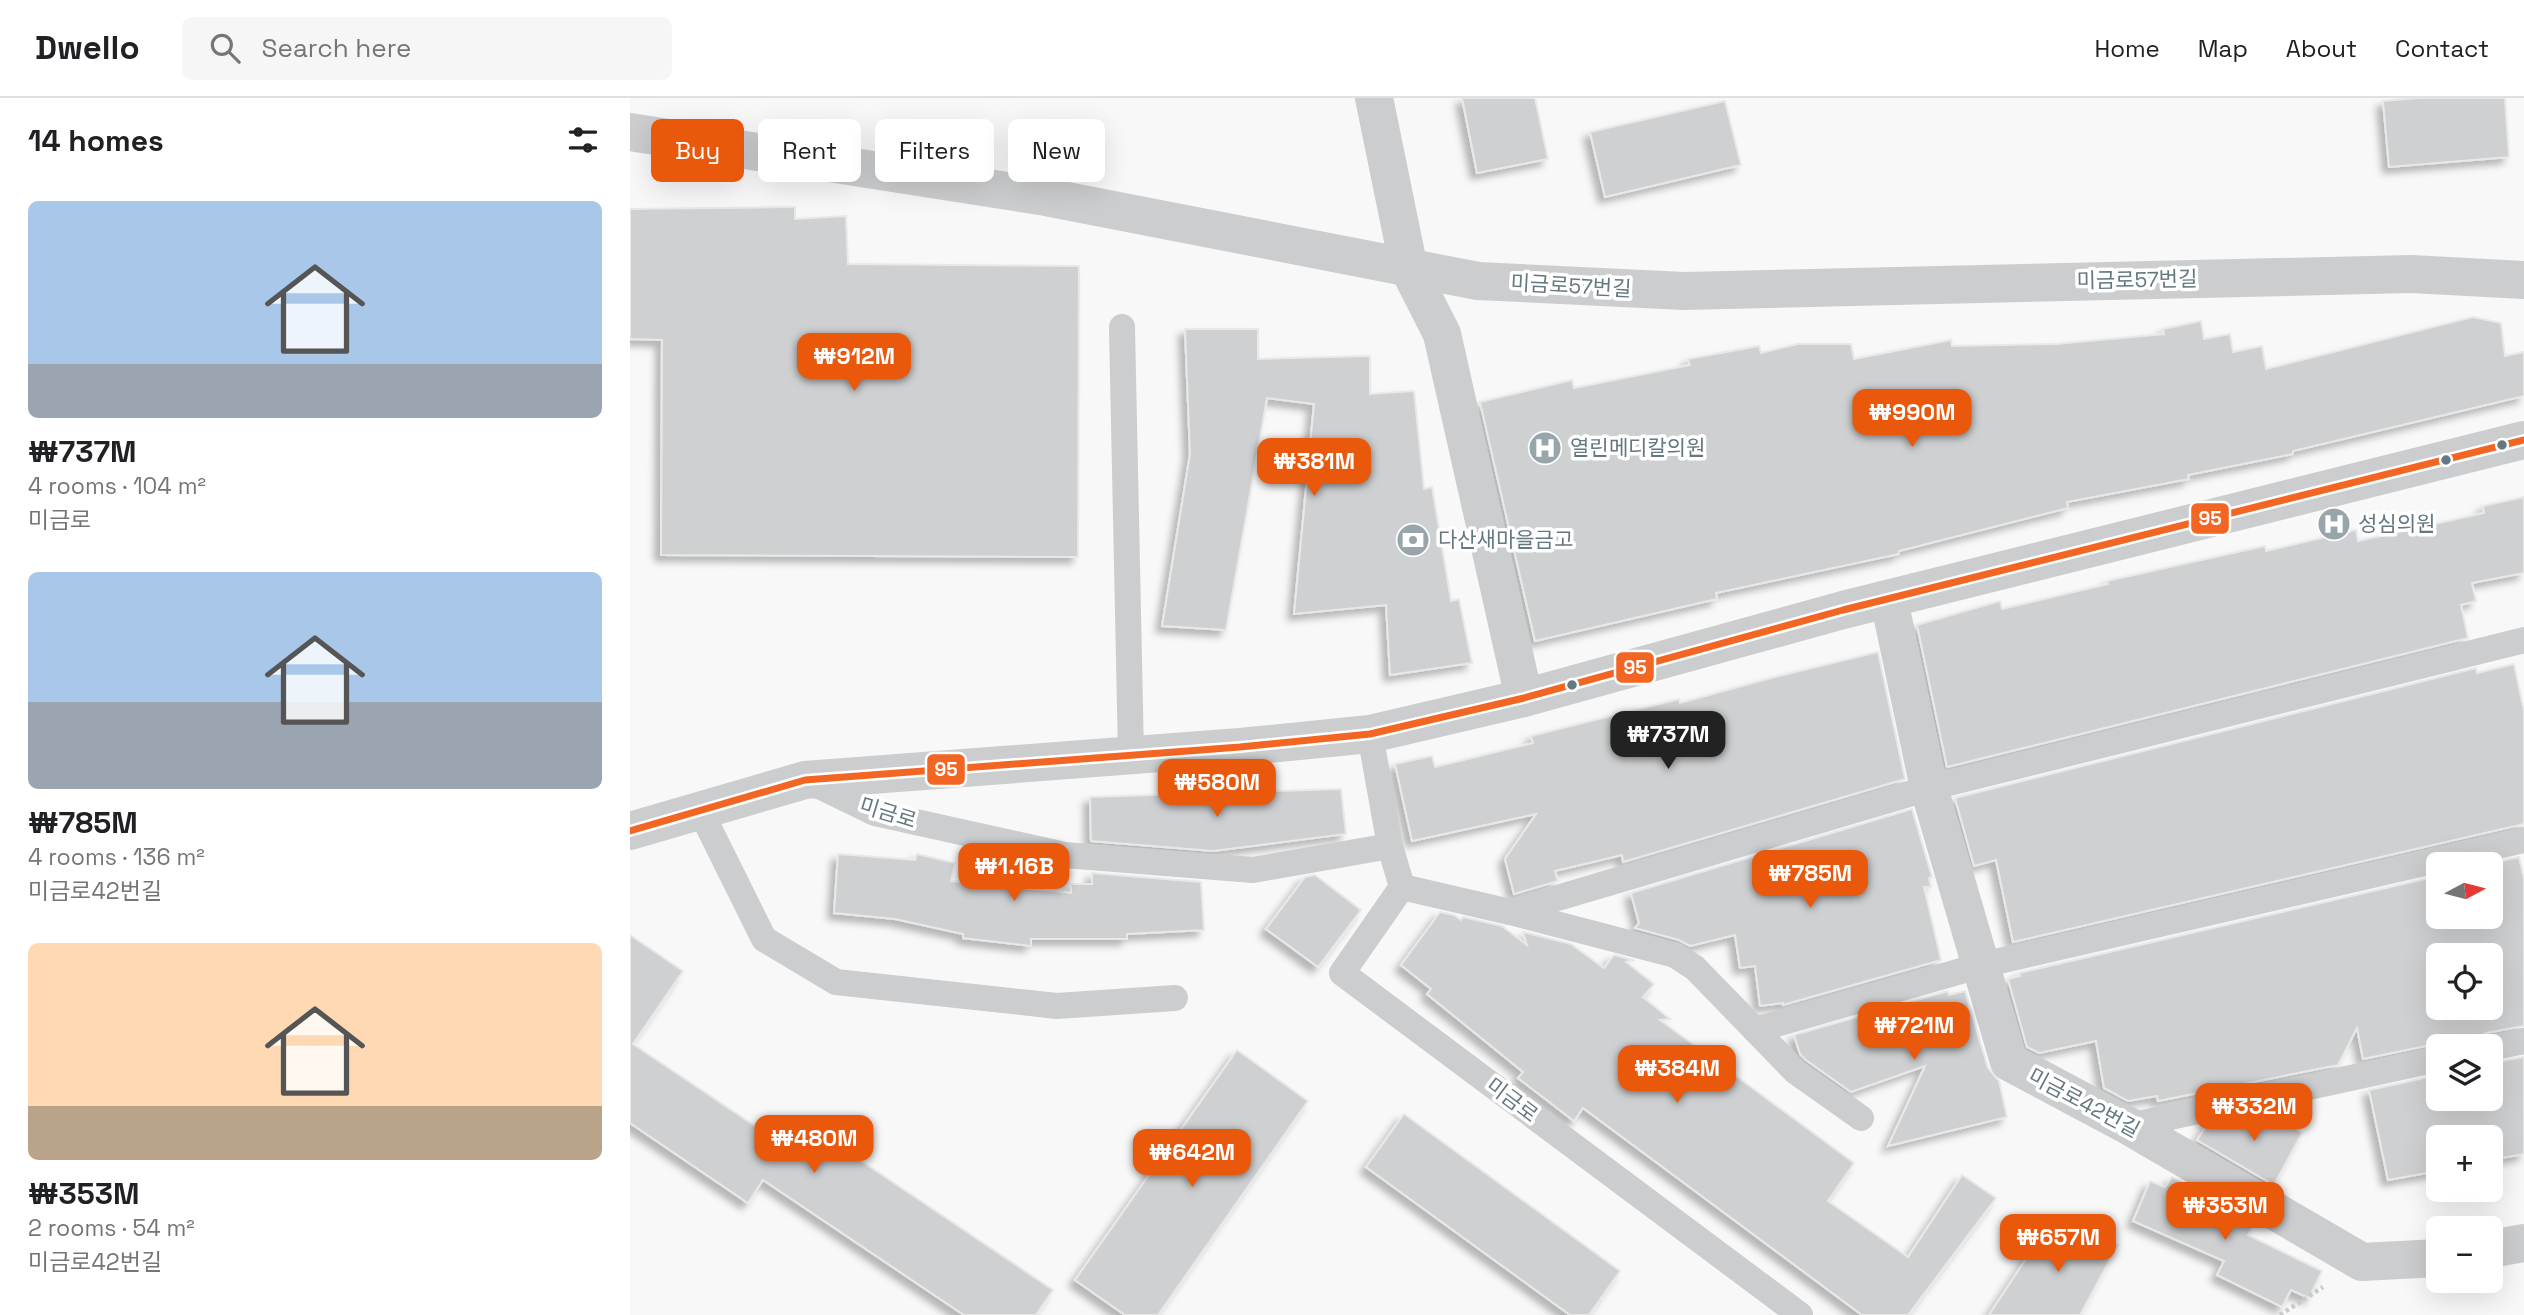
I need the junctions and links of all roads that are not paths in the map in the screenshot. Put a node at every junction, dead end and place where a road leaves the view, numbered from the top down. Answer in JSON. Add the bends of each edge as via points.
{"nodes":[{"id":1,"x":1374,"y":98,"type":"edge"},
{"id":2,"x":630,"y":132,"type":"edge"},
{"id":3,"x":1409,"y":269,"type":"junction"},
{"id":4,"x":2524,"y":280,"type":"edge"},
{"id":5,"x":1122,"y":327,"type":"dead end"},
{"id":6,"x":2524,"y":440,"type":"edge"},
{"id":7,"x":1889,"y":600,"type":"junction"},
{"id":8,"x":2524,"y":640,"type":"edge"},
{"id":9,"x":1524,"y":698,"type":"junction"},
{"id":10,"x":1370,"y":734,"type":"junction"},
{"id":11,"x":1131,"y":755,"type":"junction"},
{"id":12,"x":805,"y":779,"type":"junction"},
{"id":13,"x":1929,"y":788,"type":"junction"},
{"id":14,"x":700,"y":810,"type":"junction"},
{"id":15,"x":630,"y":831,"type":"edge"},
{"id":16,"x":2524,"y":840,"type":"edge"},
{"id":17,"x":1390,"y":846,"type":"junction"},
{"id":18,"x":1402,"y":887,"type":"junction"},
{"id":19,"x":1510,"y":912,"type":"junction"},
{"id":20,"x":1982,"y":965,"type":"junction"},
{"id":21,"x":1175,"y":998,"type":"dead end"},
{"id":22,"x":1755,"y":1030,"type":"junction"},
{"id":23,"x":2524,"y":1041,"type":"edge"},
{"id":24,"x":2503,"y":1045,"type":"edge"},
{"id":25,"x":2426,"y":1062,"type":"edge"},
{"id":26,"x":1861,"y":1118,"type":"dead end"},
{"id":27,"x":2129,"y":1126,"type":"junction"},
{"id":28,"x":2524,"y":1243,"type":"edge"},
{"id":29,"x":2503,"y":1247,"type":"edge"},
{"id":30,"x":2426,"y":1259,"type":"edge"},
{"id":31,"x":1800,"y":1315,"type":"edge"}],
"edges":[{"from":1,"to":3,"type":"street"},
{"from":2,"to":3,"type":"street","name":"미금로57번길","via":[[1046,197]]},
{"from":3,"to":4,"type":"street","name":"미금로57번길","via":[[1478,281],[1684,291],[2412,274]]},
{"from":3,"to":9,"type":"street","via":[[1442,334]]},
{"from":5,"to":11,"type":"lane"},
{"from":6,"to":7,"type":"street","name":"미금로"},
{"from":7,"to":9,"type":"street","name":"미금로"},
{"from":7,"to":13,"type":"street","name":"미금로42번길"},
{"from":8,"to":13,"type":"lane"},
{"from":9,"to":10,"type":"street","name":"미금로"},
{"from":10,"to":11,"type":"street","name":"미금로"},
{"from":10,"to":17,"type":"lane"},
{"from":11,"to":12,"type":"street","name":"미금로"},
{"from":12,"to":14,"type":"street","name":"미금로"},
{"from":12,"to":17,"type":"lane","name":"미금로","via":[[875,813],[1065,855],[1253,870]]},
{"from":13,"to":19,"type":"lane"},
{"from":13,"to":20,"type":"street","name":"미금로42번길"},
{"from":14,"to":15,"type":"street","name":"미금로"},
{"from":14,"to":21,"type":"lane","via":[[764,939],[836,982],[1057,1006]]},
{"from":16,"to":20,"type":"lane"},
{"from":17,"to":18,"type":"lane"},
{"from":18,"to":19,"type":"lane"},
{"from":18,"to":31,"type":"lane","name":"미금로","via":[[1342,973]]},
{"from":19,"to":22,"type":"lane","via":[[1675,955],[1695,968]]},
{"from":20,"to":22,"type":"lane"},
{"from":20,"to":27,"type":"street","name":"미금로42번길","via":[[2009,1062]]},
{"from":22,"to":26,"type":"lane","via":[[1796,1072]]},
{"from":23,"to":24,"type":"lane"},
{"from":25,"to":27,"type":"lane"},
{"from":27,"to":30,"type":"street","name":"미금로42번길","via":[[2362,1262]]},
{"from":28,"to":29,"type":"street"}]}
